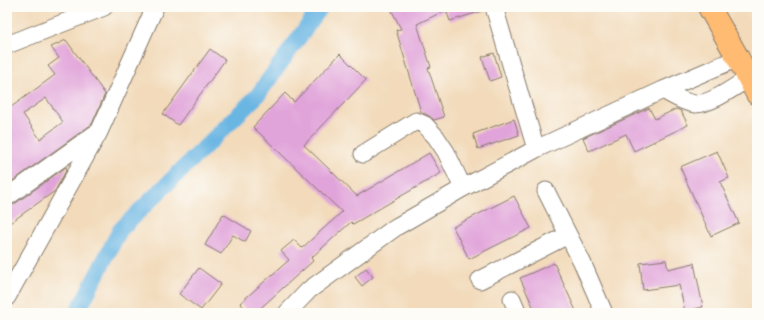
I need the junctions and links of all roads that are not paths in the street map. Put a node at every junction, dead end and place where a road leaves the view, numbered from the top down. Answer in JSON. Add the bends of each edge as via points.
{"nodes":[{"id":1,"x":104,"y":7,"type":"edge"},
{"id":2,"x":155,"y":7,"type":"edge"},
{"id":3,"x":494,"y":7,"type":"edge"},
{"id":4,"x":709,"y":7,"type":"edge"},
{"id":5,"x":7,"y":45,"type":"edge"},
{"id":6,"x":738,"y":58,"type":"junction"},
{"id":7,"x":753,"y":86,"type":"edge"},
{"id":8,"x":663,"y":90,"type":"junction"},
{"id":9,"x":99,"y":132,"type":"junction"},
{"id":10,"x":536,"y":149,"type":"junction"},
{"id":11,"x":363,"y":154,"type":"dead end"},
{"id":12,"x":462,"y":188,"type":"junction"},
{"id":13,"x":546,"y":191,"type":"dead end"},
{"id":14,"x":7,"y":197,"type":"edge"},
{"id":15,"x":568,"y":235,"type":"junction"},
{"id":16,"x":480,"y":280,"type":"dead end"},
{"id":17,"x":7,"y":298,"type":"edge"},
{"id":18,"x":287,"y":313,"type":"edge"},
{"id":19,"x":604,"y":313,"type":"edge"}],
"edges":[{"from":1,"to":5,"type":"street"},
{"from":2,"to":9,"type":"street"},
{"from":3,"to":10,"type":"street"},
{"from":4,"to":6,"type":"main road"},
{"from":6,"to":7,"type":"main road"},
{"from":6,"to":8,"type":"street"},
{"from":7,"to":8,"type":"street","via":[[730,90],[695,104]]},
{"from":8,"to":10,"type":"street"},
{"from":9,"to":14,"type":"street"},
{"from":9,"to":17,"type":"street"},
{"from":10,"to":12,"type":"street"},
{"from":11,"to":12,"type":"street","via":[[416,121],[425,125],[436,137],[446,152]]},
{"from":12,"to":18,"type":"street","via":[[389,231],[309,290]]},
{"from":13,"to":15,"type":"street"},
{"from":15,"to":16,"type":"street"},
{"from":15,"to":19,"type":"street"}]}
